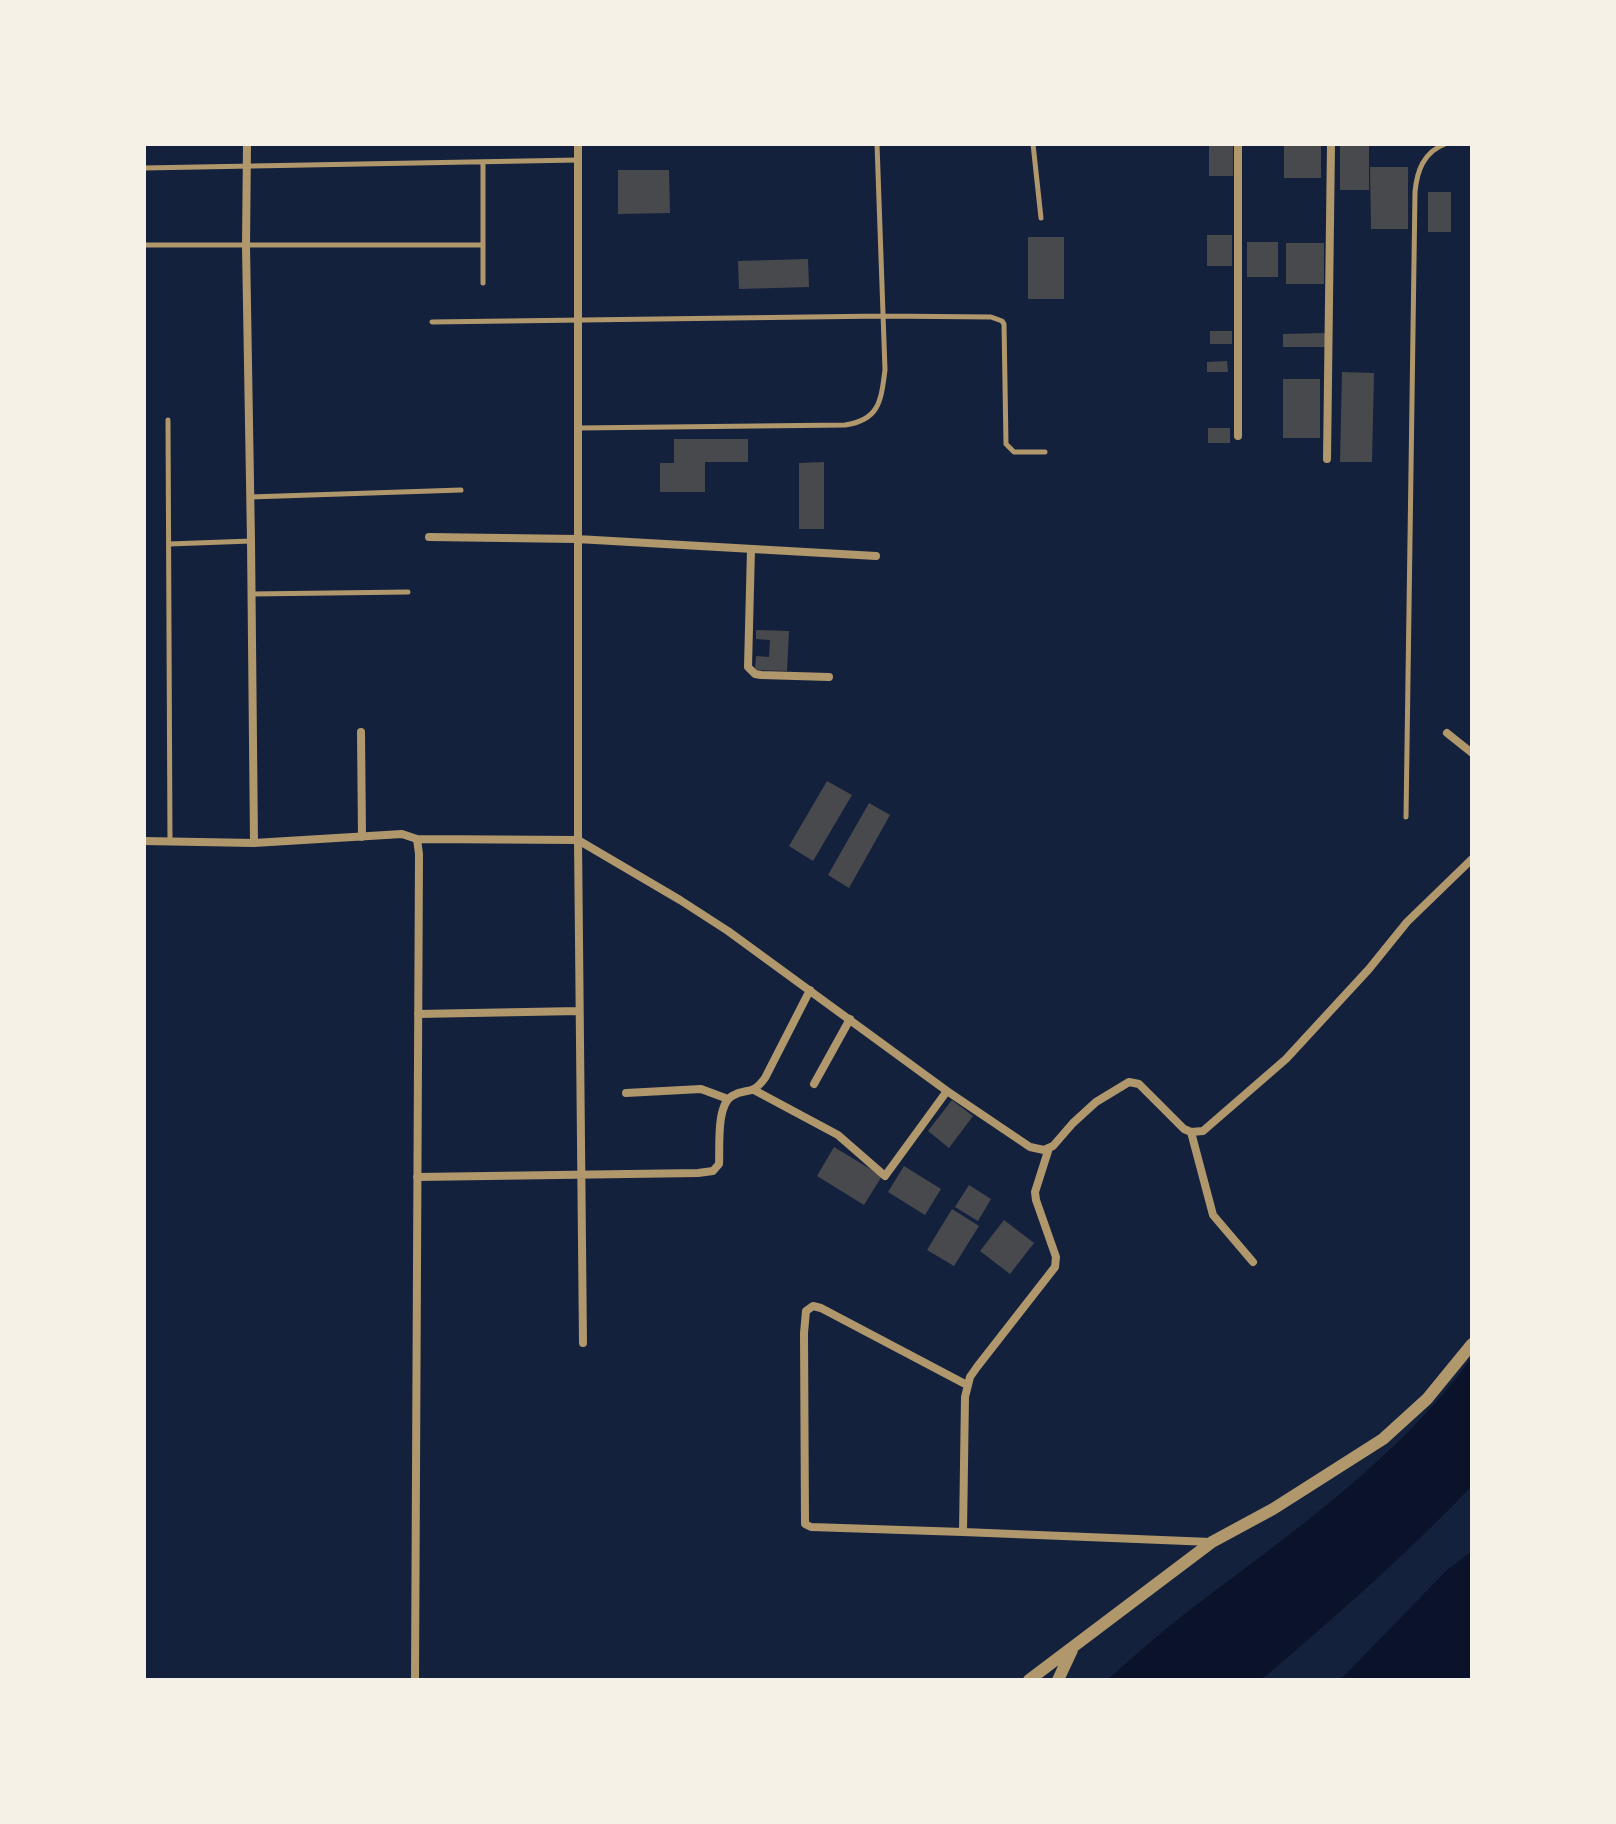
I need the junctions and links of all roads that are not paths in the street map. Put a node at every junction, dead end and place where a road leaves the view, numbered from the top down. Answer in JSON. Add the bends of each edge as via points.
{"nodes":[{"id":1,"x":247,"y":144,"type":"edge"},
{"id":2,"x":578,"y":144,"type":"edge"},
{"id":3,"x":877,"y":144,"type":"edge"},
{"id":4,"x":1033,"y":144,"type":"edge"},
{"id":5,"x":1238,"y":144,"type":"edge"},
{"id":6,"x":1331,"y":144,"type":"edge"},
{"id":7,"x":1445,"y":144,"type":"edge"},
{"id":8,"x":579,"y":160,"type":"junction"},
{"id":9,"x":483,"y":162,"type":"junction"},
{"id":10,"x":247,"y":167,"type":"junction"},
{"id":11,"x":144,"y":168,"type":"edge"},
{"id":12,"x":1041,"y":218,"type":"dead end"},
{"id":13,"x":144,"y":245,"type":"edge"},
{"id":14,"x":483,"y":245,"type":"junction"},
{"id":15,"x":246,"y":246,"type":"junction"},
{"id":16,"x":483,"y":283,"type":"dead end"},
{"id":17,"x":883,"y":316,"type":"junction"},
{"id":18,"x":578,"y":320,"type":"junction"},
{"id":19,"x":432,"y":322,"type":"dead end"},
{"id":20,"x":168,"y":420,"type":"dead end"},
{"id":21,"x":578,"y":428,"type":"junction"},
{"id":22,"x":1238,"y":436,"type":"dead end"},
{"id":23,"x":1045,"y":452,"type":"dead end"},
{"id":24,"x":1327,"y":459,"type":"dead end"},
{"id":25,"x":461,"y":490,"type":"dead end"},
{"id":26,"x":250,"y":497,"type":"junction"},
{"id":27,"x":429,"y":537,"type":"dead end"},
{"id":28,"x":577,"y":539,"type":"junction"},
{"id":29,"x":251,"y":541,"type":"junction"},
{"id":30,"x":169,"y":544,"type":"junction"},
{"id":31,"x":751,"y":549,"type":"junction"},
{"id":32,"x":876,"y":556,"type":"dead end"},
{"id":33,"x":408,"y":592,"type":"dead end"},
{"id":34,"x":252,"y":594,"type":"junction"},
{"id":35,"x":829,"y":677,"type":"dead end"},
{"id":36,"x":361,"y":732,"type":"dead end"},
{"id":37,"x":1447,"y":733,"type":"dead end"},
{"id":38,"x":1472,"y":753,"type":"edge"},
{"id":39,"x":1406,"y":817,"type":"dead end"},
{"id":40,"x":362,"y":837,"type":"junction"},
{"id":41,"x":417,"y":839,"type":"junction"},
{"id":42,"x":578,"y":840,"type":"junction"},
{"id":43,"x":144,"y":841,"type":"edge"},
{"id":44,"x":170,"y":842,"type":"junction"},
{"id":45,"x":254,"y":843,"type":"junction"},
{"id":46,"x":1472,"y":859,"type":"edge"},
{"id":47,"x":810,"y":990,"type":"junction"},
{"id":48,"x":579,"y":1011,"type":"junction"},
{"id":49,"x":418,"y":1014,"type":"junction"},
{"id":50,"x":850,"y":1019,"type":"junction"},
{"id":51,"x":814,"y":1084,"type":"dead end"},
{"id":52,"x":754,"y":1090,"type":"junction"},
{"id":53,"x":947,"y":1091,"type":"junction"},
{"id":54,"x":626,"y":1093,"type":"dead end"},
{"id":55,"x":728,"y":1099,"type":"junction"},
{"id":56,"x":1191,"y":1132,"type":"junction"},
{"id":57,"x":1049,"y":1148,"type":"junction"},
{"id":58,"x":581,"y":1174,"type":"junction"},
{"id":59,"x":417,"y":1177,"type":"junction"},
{"id":60,"x":1253,"y":1262,"type":"dead end"},
{"id":61,"x":583,"y":1343,"type":"dead end"},
{"id":62,"x":1472,"y":1344,"type":"edge"},
{"id":63,"x":967,"y":1385,"type":"junction"},
{"id":64,"x":963,"y":1532,"type":"junction"},
{"id":65,"x":1212,"y":1542,"type":"junction"},
{"id":66,"x":1073,"y":1646,"type":"junction"},
{"id":67,"x":415,"y":1680,"type":"edge"},
{"id":68,"x":1029,"y":1680,"type":"edge"},
{"id":69,"x":1058,"y":1680,"type":"edge"}],
"edges":[{"from":1,"to":10,"type":"street"},
{"from":2,"to":8,"type":"street"},
{"from":3,"to":17,"type":"lane"},
{"from":4,"to":12,"type":"lane"},
{"from":5,"to":22,"type":"street"},
{"from":6,"to":24,"type":"street"},
{"from":7,"to":39,"type":"lane","via":[[1426,156],[1415,192]]},
{"from":8,"to":9,"type":"lane"},
{"from":8,"to":18,"type":"street"},
{"from":9,"to":10,"type":"lane"},
{"from":9,"to":14,"type":"lane"},
{"from":10,"to":11,"type":"lane"},
{"from":10,"to":15,"type":"street"},
{"from":13,"to":15,"type":"lane"},
{"from":14,"to":15,"type":"lane"},
{"from":14,"to":16,"type":"lane"},
{"from":15,"to":26,"type":"street"},
{"from":17,"to":18,"type":"lane"},
{"from":17,"to":21,"type":"lane","via":[[882,393],[874,411],[857,423]]},
{"from":17,"to":23,"type":"lane","via":[[985,316],[1002,321],[1006,444],[1014,452]]},
{"from":18,"to":19,"type":"lane"},
{"from":18,"to":21,"type":"street"},
{"from":20,"to":30,"type":"lane"},
{"from":21,"to":28,"type":"street"},
{"from":25,"to":26,"type":"lane"},
{"from":26,"to":29,"type":"street"},
{"from":27,"to":28,"type":"street"},
{"from":28,"to":31,"type":"street"},
{"from":28,"to":42,"type":"street"},
{"from":29,"to":30,"type":"lane"},
{"from":29,"to":34,"type":"street"},
{"from":30,"to":44,"type":"lane"},
{"from":31,"to":32,"type":"street"},
{"from":31,"to":35,"type":"street","via":[[748,667],[761,675]]},
{"from":33,"to":34,"type":"lane"},
{"from":34,"to":45,"type":"street"},
{"from":36,"to":40,"type":"street"},
{"from":37,"to":38,"type":"street"},
{"from":40,"to":41,"type":"street","via":[[402,834]]},
{"from":40,"to":45,"type":"street"},
{"from":41,"to":42,"type":"street"},
{"from":41,"to":49,"type":"street"},
{"from":42,"to":47,"type":"street","via":[[704,916]]},
{"from":42,"to":48,"type":"street"},
{"from":43,"to":44,"type":"street"},
{"from":44,"to":45,"type":"street"},
{"from":46,"to":56,"type":"street","via":[[1407,922],[1286,1059],[1207,1128]]},
{"from":47,"to":50,"type":"street"},
{"from":47,"to":52,"type":"street"},
{"from":48,"to":49,"type":"street"},
{"from":48,"to":58,"type":"street"},
{"from":49,"to":59,"type":"street"},
{"from":50,"to":51,"type":"street"},
{"from":50,"to":53,"type":"street"},
{"from":52,"to":53,"type":"street","via":[[838,1135],[885,1176]]},
{"from":52,"to":55,"type":"street"},
{"from":53,"to":57,"type":"street","via":[[1030,1147]]},
{"from":54,"to":55,"type":"street","via":[[701,1089]]},
{"from":55,"to":58,"type":"street","via":[[721,1117],[719,1164],[713,1171]]},
{"from":56,"to":57,"type":"street","via":[[1139,1084],[1129,1082],[1096,1102]]},
{"from":56,"to":60,"type":"street","via":[[1213,1215]]},
{"from":57,"to":63,"type":"street","via":[[1035,1192],[1055,1267]]},
{"from":58,"to":59,"type":"street"},
{"from":58,"to":61,"type":"street"},
{"from":59,"to":67,"type":"street"},
{"from":62,"to":65,"type":"street","via":[[1427,1399],[1383,1439]]},
{"from":63,"to":64,"type":"street"},
{"from":63,"to":64,"type":"street","via":[[821,1308],[806,1311],[805,1524]]},
{"from":64,"to":65,"type":"street"},
{"from":65,"to":66,"type":"street"},
{"from":66,"to":68,"type":"street"},
{"from":66,"to":69,"type":"street"}]}
